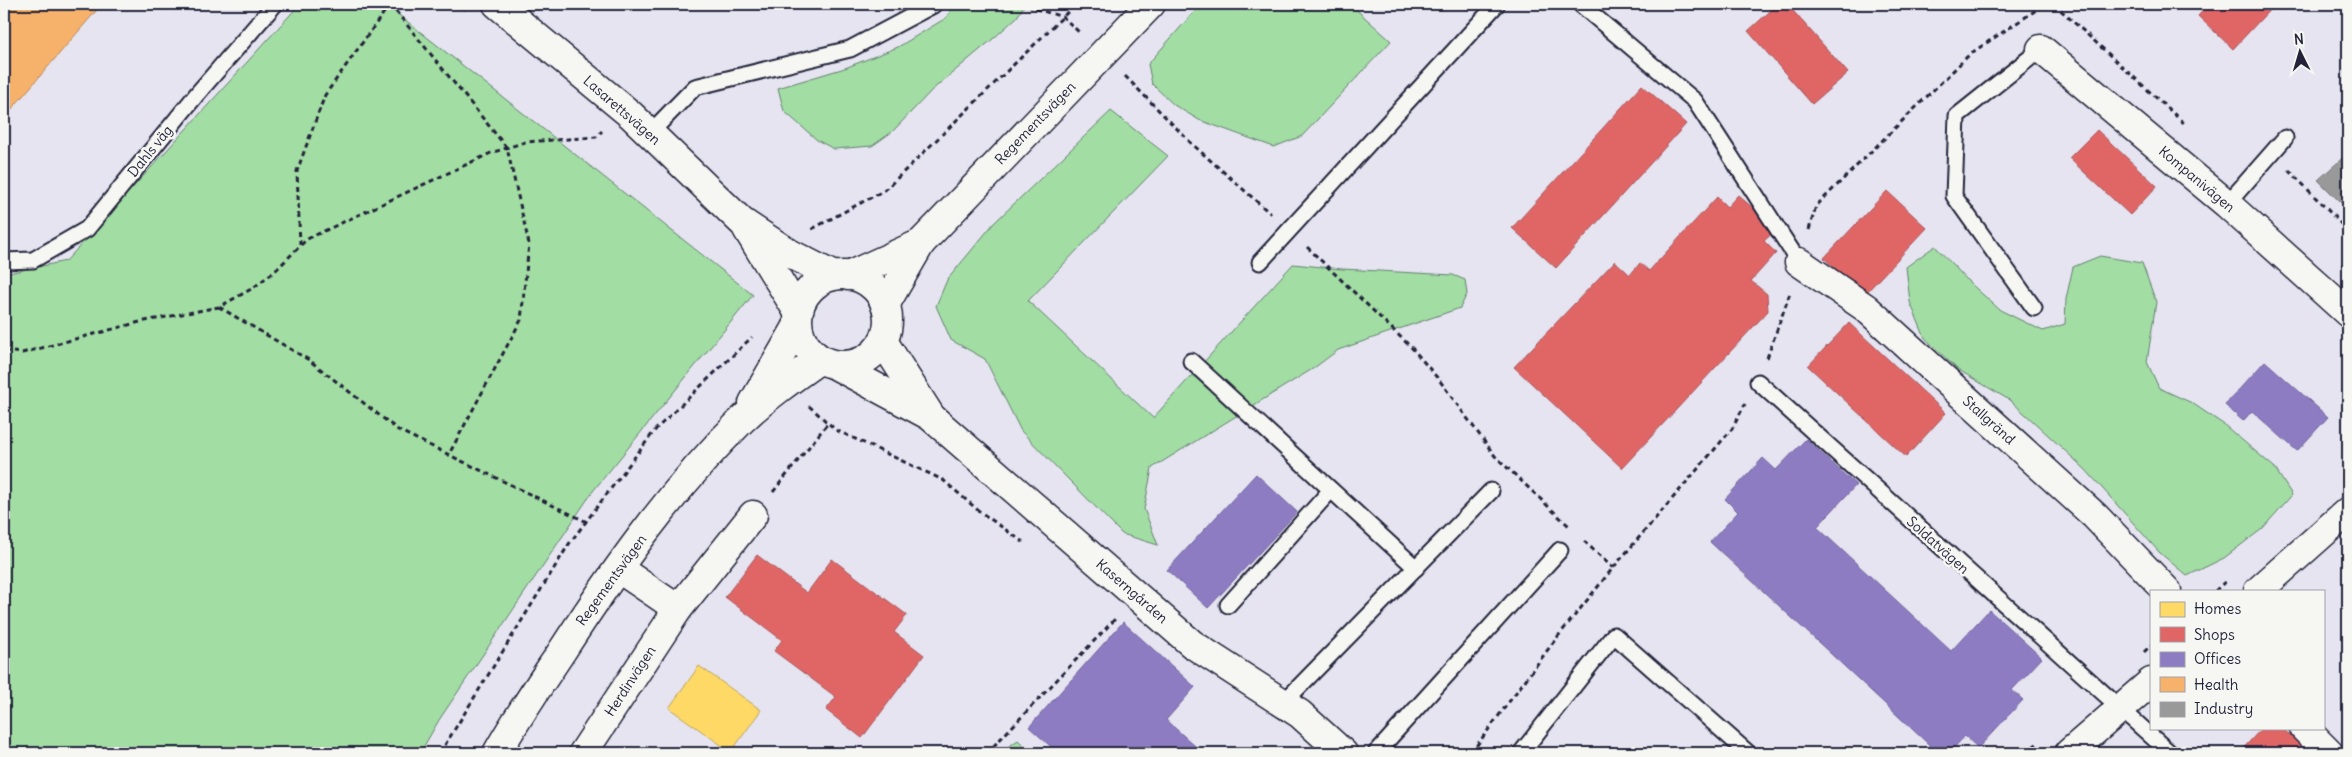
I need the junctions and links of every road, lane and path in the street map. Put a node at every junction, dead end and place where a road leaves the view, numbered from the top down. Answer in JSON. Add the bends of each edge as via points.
{"nodes":[{"id":1,"x":275,"y":4,"type":"edge"},
{"id":2,"x":390,"y":4,"type":"edge"},
{"id":3,"x":497,"y":4,"type":"edge"},
{"id":4,"x":935,"y":4,"type":"edge"},
{"id":5,"x":1028,"y":4,"type":"edge"},
{"id":6,"x":1076,"y":4,"type":"edge"},
{"id":7,"x":1151,"y":4,"type":"edge"},
{"id":8,"x":1497,"y":4,"type":"edge"},
{"id":9,"x":1580,"y":4,"type":"edge"},
{"id":10,"x":1063,"y":17,"type":"junction"},
{"id":11,"x":2041,"y":49,"type":"joint"},
{"id":12,"x":1102,"y":54,"type":"junction"},
{"id":13,"x":602,"y":131,"type":"dead end"},
{"id":14,"x":650,"y":133,"type":"junction"},
{"id":15,"x":2285,"y":138,"type":"dead end"},
{"id":16,"x":507,"y":148,"type":"junction"},
{"id":17,"x":2273,"y":153,"type":"junction"},
{"id":18,"x":2227,"y":204,"type":"junction"},
{"id":19,"x":742,"y":222,"type":"junction"},
{"id":20,"x":811,"y":229,"type":"dead end"},
{"id":21,"x":2348,"y":230,"type":"edge"},
{"id":22,"x":1289,"y":231,"type":"junction"},
{"id":23,"x":921,"y":243,"type":"junction"},
{"id":24,"x":300,"y":246,"type":"junction"},
{"id":25,"x":4,"y":261,"type":"edge"},
{"id":26,"x":1260,"y":262,"type":"dead end"},
{"id":27,"x":1799,"y":262,"type":"joint"},
{"id":28,"x":841,"y":276,"type":"junction"},
{"id":29,"x":885,"y":305,"type":"junction"},
{"id":30,"x":219,"y":307,"type":"junction"},
{"id":31,"x":2034,"y":308,"type":"dead end"},
{"id":32,"x":2348,"y":313,"type":"edge"},
{"id":33,"x":798,"y":319,"type":"junction"},
{"id":34,"x":757,"y":331,"type":"dead end"},
{"id":35,"x":883,"y":341,"type":"junction"},
{"id":36,"x":4,"y":351,"type":"edge"},
{"id":37,"x":1191,"y":361,"type":"dead end"},
{"id":38,"x":827,"y":362,"type":"junction"},
{"id":39,"x":1758,"y":382,"type":"dead end"},
{"id":40,"x":930,"y":416,"type":"junction"},
{"id":41,"x":743,"y":420,"type":"junction"},
{"id":42,"x":448,"y":456,"type":"junction"},
{"id":43,"x":1332,"y":490,"type":"junction"},
{"id":44,"x":1491,"y":491,"type":"dead end"},
{"id":45,"x":2348,"y":512,"type":"edge"},
{"id":46,"x":753,"y":515,"type":"joint"},
{"id":47,"x":587,"y":522,"type":"junction"},
{"id":48,"x":1571,"y":528,"type":"dead end"},
{"id":49,"x":1578,"y":535,"type":"dead end"},
{"id":50,"x":1027,"y":544,"type":"dead end"},
{"id":51,"x":1560,"y":550,"type":"dead end"},
{"id":52,"x":1416,"y":568,"type":"junction"},
{"id":53,"x":1613,"y":568,"type":"dead end"},
{"id":54,"x":619,"y":569,"type":"junction"},
{"id":55,"x":2167,"y":590,"type":"edge"},
{"id":56,"x":2259,"y":590,"type":"edge"},
{"id":57,"x":1228,"y":605,"type":"dead end"},
{"id":58,"x":678,"y":609,"type":"junction"},
{"id":59,"x":1117,"y":617,"type":"dead end"},
{"id":60,"x":2150,"y":683,"type":"edge"},
{"id":61,"x":1283,"y":703,"type":"junction"},
{"id":62,"x":2119,"y":708,"type":"junction"},
{"id":63,"x":2306,"y":730,"type":"edge"},
{"id":64,"x":440,"y":753,"type":"edge"},
{"id":65,"x":497,"y":753,"type":"edge"},
{"id":66,"x":583,"y":753,"type":"edge"},
{"id":67,"x":987,"y":753,"type":"edge"},
{"id":68,"x":1343,"y":753,"type":"edge"},
{"id":69,"x":1376,"y":753,"type":"edge"},
{"id":70,"x":1522,"y":753,"type":"edge"},
{"id":71,"x":1748,"y":753,"type":"edge"},
{"id":72,"x":2069,"y":753,"type":"edge"},
{"id":73,"x":2170,"y":753,"type":"edge"},
{"id":74,"x":2329,"y":753,"type":"edge"}],
"edges":[{"from":1,"to":25,"type":"lane","name":"Dahls väg","via":[[87,229],[33,260]]},
{"from":2,"to":16,"type":"path"},
{"from":2,"to":24,"type":"path","via":[[326,95],[297,171]]},
{"from":3,"to":14,"type":"street","name":"Lasarettsvägen"},
{"from":4,"to":14,"type":"lane","via":[[850,49],[694,87]]},
{"from":5,"to":10,"type":"path"},
{"from":6,"to":10,"type":"path"},
{"from":7,"to":12,"type":"street","name":"Regementsvägen"},
{"from":8,"to":22,"type":"lane"},
{"from":9,"to":27,"type":"lane","via":[[1695,101]]},
{"from":10,"to":12,"type":"path"},
{"from":10,"to":20,"type":"path","via":[[885,190]]},
{"from":11,"to":18,"type":"street","name":"Kompanivägen"},
{"from":11,"to":31,"type":"lane","via":[[1957,116],[1954,196]]},
{"from":12,"to":22,"type":"path","via":[[1192,144]]},
{"from":12,"to":23,"type":"street","name":"Regementsvägen"},
{"from":13,"to":16,"type":"path","via":[[596,137],[525,142]]},
{"from":14,"to":19,"type":"street","name":"Lasarettsvägen"},
{"from":15,"to":17,"type":"lane"},
{"from":16,"to":24,"type":"path","via":[[307,239]]},
{"from":16,"to":42,"type":"path","via":[[529,244],[521,320]]},
{"from":17,"to":18,"type":"lane"},
{"from":17,"to":21,"type":"path"},
{"from":18,"to":32,"type":"street","name":"Kompanivägen"},
{"from":19,"to":28,"type":"street","name":"Lasarettsvägen","via":[[789,253]]},
{"from":19,"to":33,"type":"street","name":"Lasarettsvägen"},
{"from":22,"to":26,"type":"lane"},
{"from":22,"to":48,"type":"path","via":[[1412,348],[1495,456]]},
{"from":23,"to":28,"type":"street","name":"Regementsvägen"},
{"from":23,"to":29,"type":"street","name":"Regementsvägen"},
{"from":24,"to":30,"type":"path","via":[[253,288]]},
{"from":27,"to":55,"type":"street","name":"Stallgränd","via":[[1866,308],[2094,516]]},
{"from":28,"to":29,"type":"street","via":[[860,279],[872,286]]},
{"from":28,"to":33,"type":"street","via":[[821,281],[811,288],[803,299]]},
{"from":29,"to":35,"type":"street","via":[[887,329]]},
{"from":30,"to":36,"type":"path","via":[[140,322],[22,354]]},
{"from":30,"to":42,"type":"path","via":[[309,360],[398,430]]},
{"from":33,"to":38,"type":"street","via":[[802,339],[809,351]]},
{"from":33,"to":41,"type":"street","name":"Regementsvägen"},
{"from":34,"to":47,"type":"path","via":[[656,429]]},
{"from":35,"to":38,"type":"street","via":[[871,355],[854,364]]},
{"from":35,"to":40,"type":"street","name":"Kaserngården"},
{"from":37,"to":43,"type":"lane"},
{"from":38,"to":40,"type":"street","name":"Kaserngården"},
{"from":38,"to":41,"type":"street","name":"Regementsvägen","via":[[785,384]]},
{"from":39,"to":62,"type":"lane","name":"Soldatvägen"},
{"from":40,"to":61,"type":"street","name":"Kaserngården","via":[[1192,644]]},
{"from":41,"to":54,"type":"street","name":"Regementsvägen","via":[[704,461]]},
{"from":42,"to":47,"type":"path"},
{"from":43,"to":52,"type":"lane"},
{"from":43,"to":57,"type":"lane"},
{"from":44,"to":52,"type":"lane"},
{"from":45,"to":56,"type":"street"},
{"from":46,"to":50,"type":"path","via":[[827,422],[836,430],[943,480]]},
{"from":46,"to":58,"type":"street","name":"Herdinvägen"},
{"from":47,"to":64,"type":"path","via":[[564,552]]},
{"from":49,"to":53,"type":"path"},
{"from":51,"to":69,"type":"lane"},
{"from":52,"to":61,"type":"lane"},
{"from":54,"to":58,"type":"street"},
{"from":54,"to":65,"type":"street","name":"Regementsvägen","via":[[586,613]]},
{"from":58,"to":66,"type":"street","name":"Herdinvägen"},
{"from":59,"to":67,"type":"path"},
{"from":60,"to":62,"type":"street"},
{"from":61,"to":68,"type":"street","name":"Kaserngården"},
{"from":62,"to":72,"type":"street"},
{"from":62,"to":73,"type":"lane","name":"Soldatvägen"},
{"from":63,"to":74,"type":"street"},
{"from":70,"to":71,"type":"lane","via":[[1614,635]]}]}
